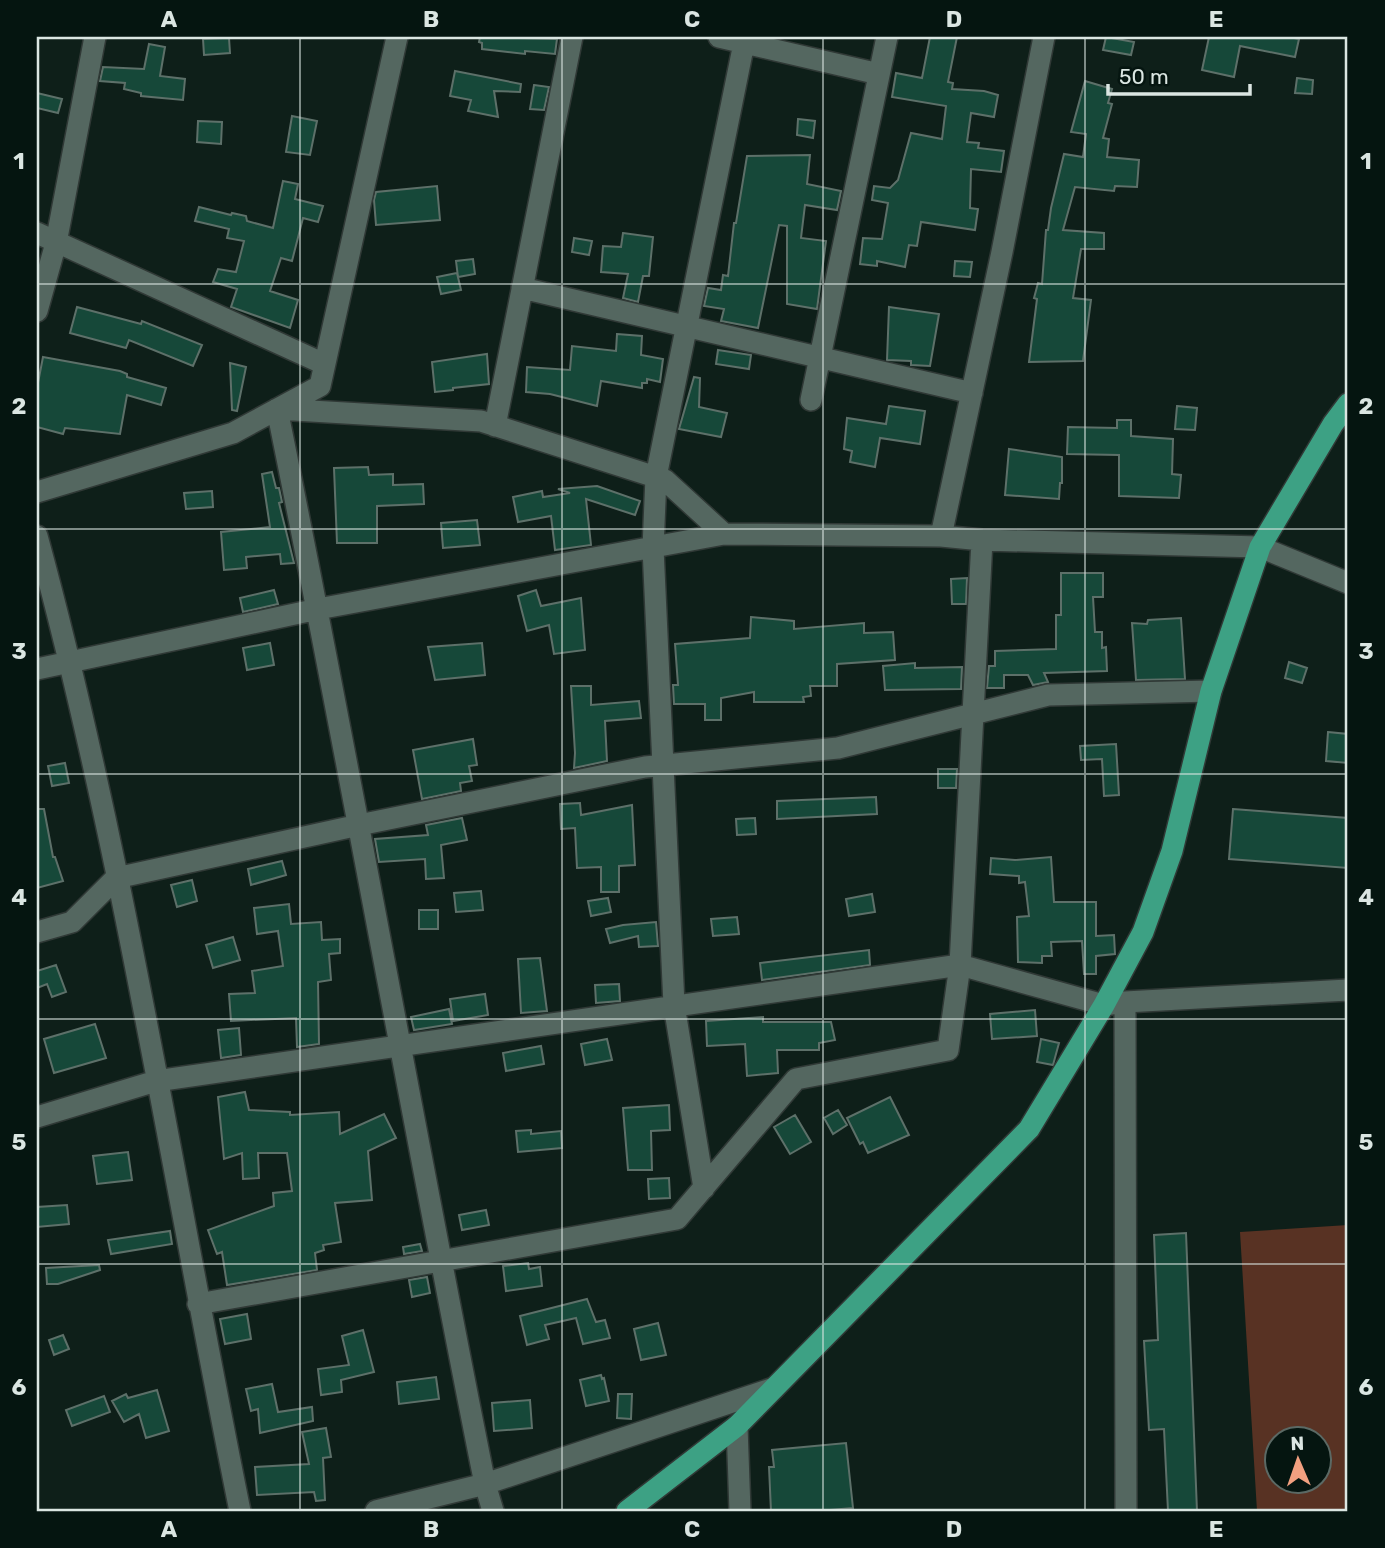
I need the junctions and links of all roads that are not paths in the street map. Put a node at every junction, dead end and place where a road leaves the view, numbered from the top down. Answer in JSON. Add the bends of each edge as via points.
{"nodes":[{"id":1,"x":94,"y":37,"type":"edge"},
{"id":2,"x":397,"y":37,"type":"edge"},
{"id":3,"x":572,"y":37,"type":"edge"},
{"id":4,"x":719,"y":37,"type":"edge"},
{"id":5,"x":887,"y":37,"type":"edge"},
{"id":6,"x":1044,"y":37,"type":"edge"},
{"id":7,"x":744,"y":43,"type":"junction"},
{"id":8,"x":880,"y":74,"type":"junction"},
{"id":9,"x":37,"y":233,"type":"edge"},
{"id":10,"x":57,"y":243,"type":"junction"},
{"id":11,"x":522,"y":288,"type":"junction"},
{"id":12,"x":37,"y":311,"type":"edge"},
{"id":13,"x":687,"y":326,"type":"junction"},
{"id":14,"x":821,"y":357,"type":"junction"},
{"id":15,"x":324,"y":364,"type":"junction"},
{"id":16,"x":972,"y":393,"type":"junction"},
{"id":17,"x":811,"y":400,"type":"dead end"},
{"id":18,"x":1348,"y":404,"type":"edge"},
{"id":19,"x":277,"y":409,"type":"junction"},
{"id":20,"x":1340,"y":425,"type":"edge"},
{"id":21,"x":495,"y":426,"type":"junction"},
{"id":22,"x":656,"y":477,"type":"junction"},
{"id":23,"x":37,"y":492,"type":"edge"},
{"id":24,"x":724,"y":534,"type":"junction"},
{"id":25,"x":37,"y":536,"type":"edge"},
{"id":26,"x":941,"y":536,"type":"junction"},
{"id":27,"x":982,"y":540,"type":"junction"},
{"id":28,"x":1260,"y":547,"type":"junction"},
{"id":29,"x":653,"y":548,"type":"junction"},
{"id":30,"x":1348,"y":583,"type":"edge"},
{"id":31,"x":318,"y":609,"type":"junction"},
{"id":32,"x":71,"y":661,"type":"junction"},
{"id":33,"x":37,"y":669,"type":"edge"},
{"id":34,"x":1211,"y":691,"type":"junction"},
{"id":35,"x":973,"y":714,"type":"junction"},
{"id":36,"x":663,"y":765,"type":"junction"},
{"id":37,"x":359,"y":825,"type":"junction"},
{"id":38,"x":116,"y":878,"type":"junction"},
{"id":39,"x":37,"y":932,"type":"edge"},
{"id":40,"x":960,"y":965,"type":"junction"},
{"id":41,"x":1348,"y":990,"type":"edge"},
{"id":42,"x":1114,"y":1003,"type":"junction"},
{"id":43,"x":674,"y":1005,"type":"junction"},
{"id":44,"x":402,"y":1044,"type":"junction"},
{"id":45,"x":156,"y":1081,"type":"junction"},
{"id":46,"x":37,"y":1117,"type":"edge"},
{"id":47,"x":704,"y":1188,"type":"junction"},
{"id":48,"x":440,"y":1261,"type":"junction"},
{"id":49,"x":198,"y":1304,"type":"junction"},
{"id":50,"x":774,"y":1388,"type":"junction"},
{"id":51,"x":737,"y":1426,"type":"junction"},
{"id":52,"x":485,"y":1483,"type":"junction"},
{"id":53,"x":240,"y":1511,"type":"edge"},
{"id":54,"x":376,"y":1511,"type":"edge"},
{"id":55,"x":493,"y":1511,"type":"edge"},
{"id":56,"x":627,"y":1511,"type":"edge"},
{"id":57,"x":740,"y":1511,"type":"edge"},
{"id":58,"x":1126,"y":1511,"type":"edge"}],
"edges":[{"from":1,"to":10,"type":"street"},
{"from":2,"to":15,"type":"street"},
{"from":3,"to":11,"type":"street"},
{"from":4,"to":7,"type":"street"},
{"from":5,"to":8,"type":"street"},
{"from":6,"to":16,"type":"street"},
{"from":7,"to":8,"type":"street"},
{"from":7,"to":13,"type":"street"},
{"from":8,"to":14,"type":"street"},
{"from":9,"to":10,"type":"street"},
{"from":10,"to":12,"type":"street"},
{"from":10,"to":15,"type":"street"},
{"from":11,"to":13,"type":"street"},
{"from":11,"to":21,"type":"street"},
{"from":13,"to":14,"type":"street"},
{"from":13,"to":22,"type":"street"},
{"from":14,"to":16,"type":"street"},
{"from":14,"to":17,"type":"street"},
{"from":15,"to":19,"type":"street","via":[[320,386]]},
{"from":16,"to":26,"type":"street"},
{"from":18,"to":20,"type":"highway"},
{"from":19,"to":21,"type":"street","via":[[481,421]]},
{"from":19,"to":23,"type":"street","via":[[233,433]]},
{"from":19,"to":31,"type":"street"},
{"from":20,"to":28,"type":"highway"},
{"from":21,"to":22,"type":"street"},
{"from":22,"to":24,"type":"street"},
{"from":22,"to":29,"type":"street"},
{"from":24,"to":26,"type":"street"},
{"from":24,"to":29,"type":"street"},
{"from":25,"to":32,"type":"street"},
{"from":26,"to":27,"type":"street"},
{"from":27,"to":28,"type":"street"},
{"from":27,"to":35,"type":"street"},
{"from":28,"to":30,"type":"street"},
{"from":28,"to":34,"type":"highway"},
{"from":29,"to":31,"type":"street"},
{"from":29,"to":36,"type":"street"},
{"from":31,"to":32,"type":"street"},
{"from":31,"to":37,"type":"street"},
{"from":32,"to":33,"type":"street"},
{"from":32,"to":38,"type":"street"},
{"from":34,"to":35,"type":"street","via":[[1048,695]]},
{"from":34,"to":42,"type":"highway","via":[[1172,850]]},
{"from":35,"to":36,"type":"street","via":[[838,748]]},
{"from":35,"to":40,"type":"street"},
{"from":36,"to":37,"type":"street"},
{"from":36,"to":43,"type":"street"},
{"from":37,"to":38,"type":"street"},
{"from":37,"to":44,"type":"street"},
{"from":38,"to":39,"type":"street","via":[[72,922]]},
{"from":38,"to":45,"type":"street"},
{"from":40,"to":42,"type":"street"},
{"from":40,"to":43,"type":"street"},
{"from":40,"to":47,"type":"street","via":[[948,1050],[796,1079]]},
{"from":41,"to":42,"type":"street"},
{"from":42,"to":50,"type":"highway","via":[[1029,1129]]},
{"from":42,"to":58,"type":"street"},
{"from":43,"to":44,"type":"street"},
{"from":43,"to":47,"type":"street"},
{"from":44,"to":45,"type":"street"},
{"from":44,"to":48,"type":"street"},
{"from":45,"to":46,"type":"street"},
{"from":45,"to":49,"type":"street"},
{"from":47,"to":48,"type":"street","via":[[677,1220]]},
{"from":48,"to":49,"type":"street"},
{"from":48,"to":52,"type":"street"},
{"from":49,"to":53,"type":"street"},
{"from":50,"to":51,"type":"highway"},
{"from":50,"to":52,"type":"street"},
{"from":51,"to":56,"type":"highway"},
{"from":51,"to":57,"type":"street"},
{"from":52,"to":54,"type":"street"},
{"from":52,"to":55,"type":"street"}]}
